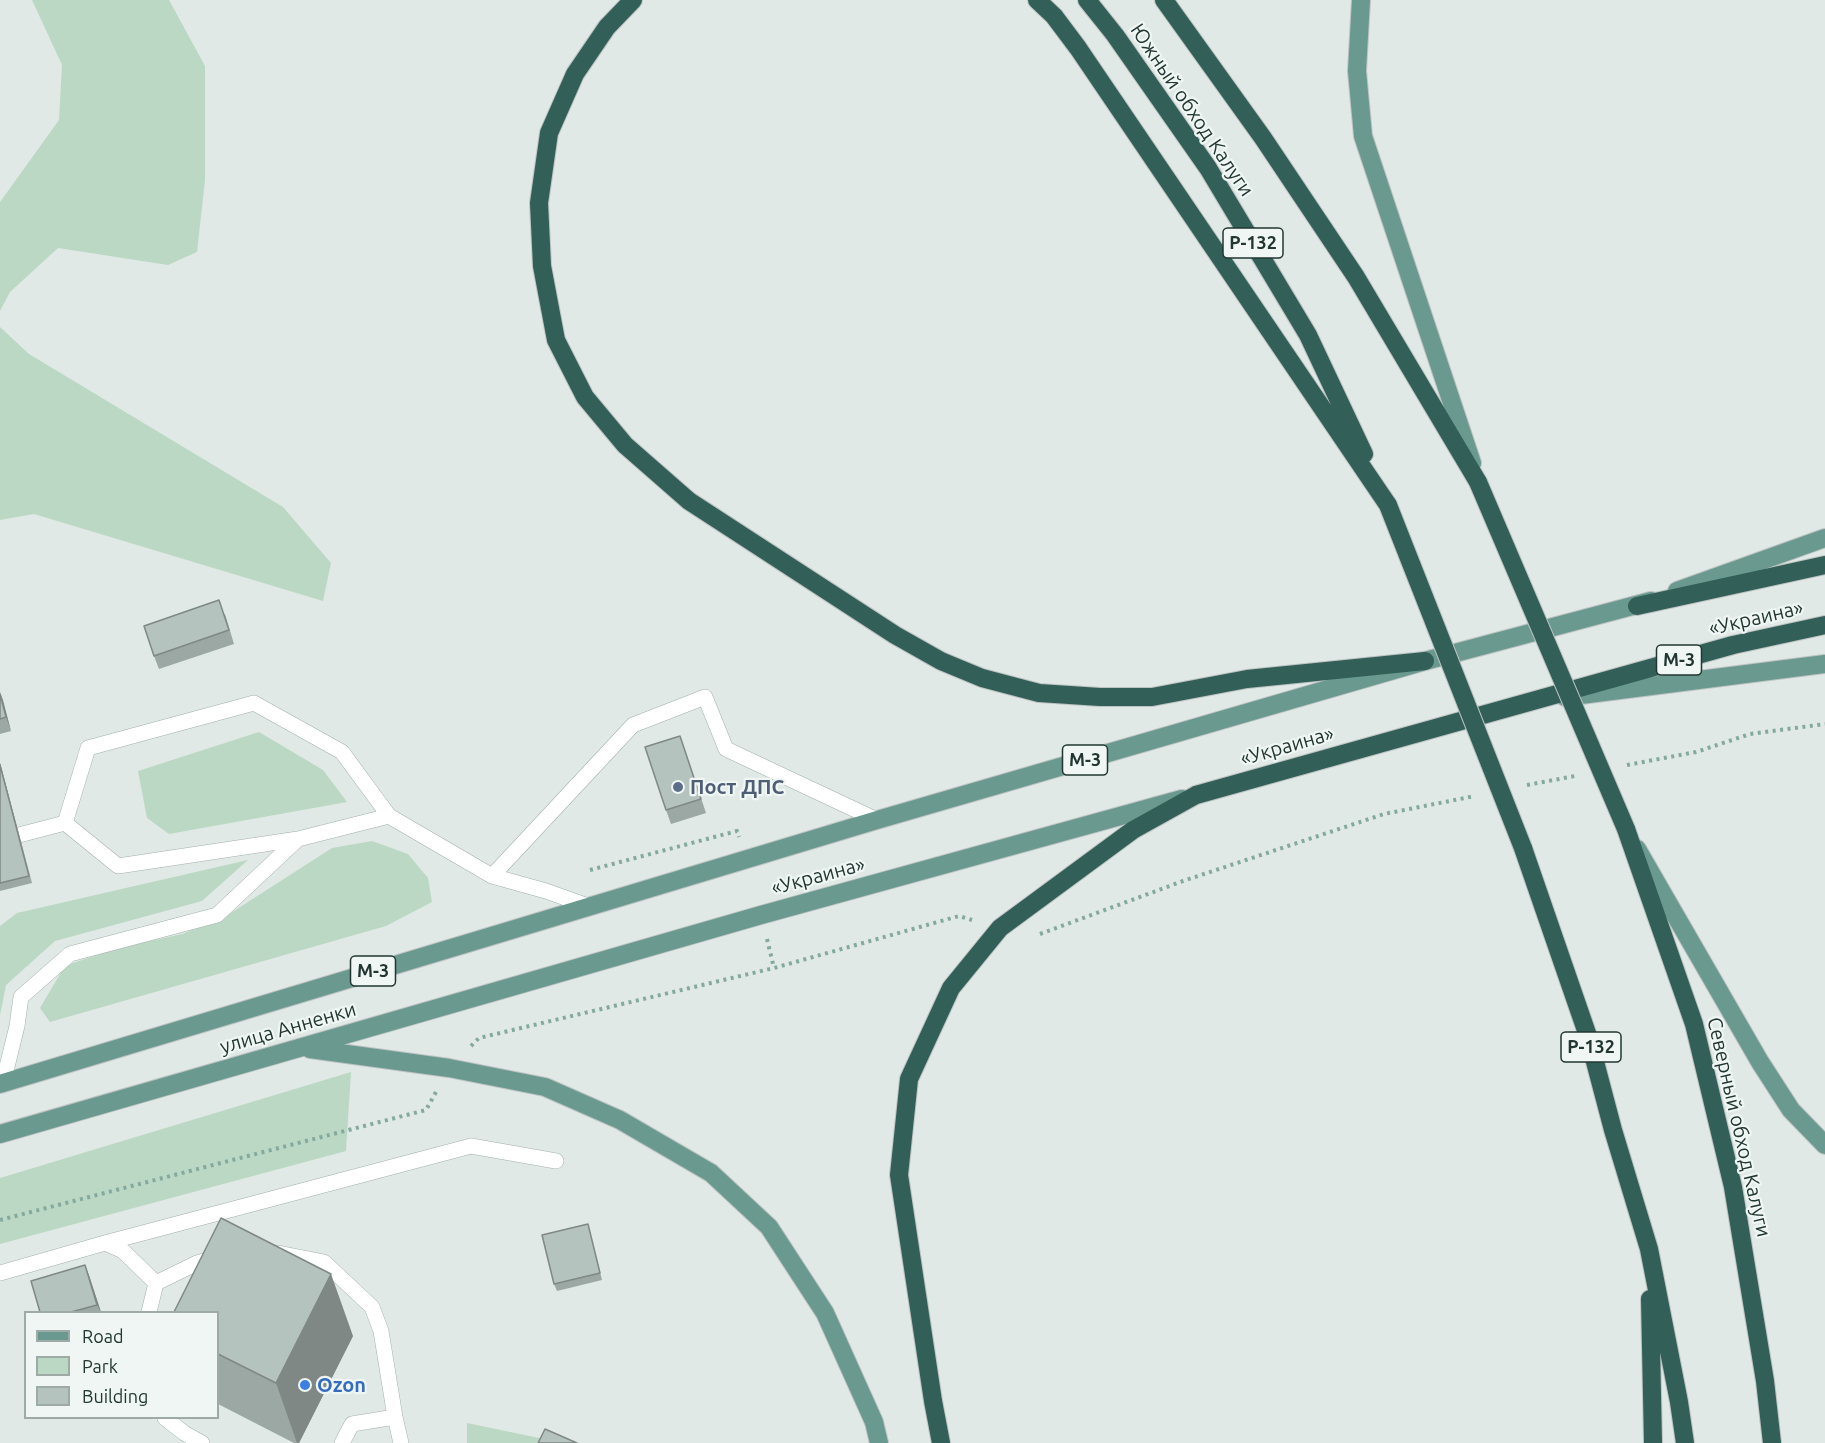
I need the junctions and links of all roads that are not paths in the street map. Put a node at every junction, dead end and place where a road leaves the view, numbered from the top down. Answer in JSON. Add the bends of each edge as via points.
{"nodes":[{"id":1,"x":633,"y":0,"type":"edge"},
{"id":2,"x":1037,"y":0,"type":"edge"},
{"id":3,"x":1087,"y":0,"type":"edge"},
{"id":4,"x":1164,"y":0,"type":"edge"},
{"id":5,"x":1361,"y":0,"type":"edge"},
{"id":6,"x":1478,"y":482,"type":"junction"},
{"id":7,"x":1388,"y":505,"type":"junction"},
{"id":8,"x":1825,"y":538,"type":"edge"},
{"id":9,"x":1825,"y":565,"type":"edge"},
{"id":10,"x":1637,"y":606,"type":"junction"},
{"id":11,"x":1825,"y":624,"type":"edge"},
{"id":12,"x":1425,"y":661,"type":"junction"},
{"id":13,"x":1825,"y":664,"type":"edge"},
{"id":14,"x":1534,"y":701,"type":"junction"},
{"id":15,"x":1196,"y":795,"type":"junction"},
{"id":16,"x":388,"y":816,"type":"junction"},
{"id":17,"x":877,"y":820,"type":"junction"},
{"id":18,"x":65,"y":823,"type":"junction"},
{"id":19,"x":1626,"y":829,"type":"junction"},
{"id":20,"x":19,"y":835,"type":"edge"},
{"id":21,"x":298,"y":839,"type":"junction"},
{"id":22,"x":746,"y":859,"type":"joint"},
{"id":23,"x":492,"y":876,"type":"junction"},
{"id":24,"x":588,"y":906,"type":"junction"},
{"id":25,"x":761,"y":915,"type":"joint"},
{"id":26,"x":302,"y":1048,"type":"junction"},
{"id":27,"x":2,"y":1084,"type":"edge"},
{"id":28,"x":0,"y":1134,"type":"edge"},
{"id":29,"x":1825,"y":1145,"type":"edge"},
{"id":30,"x":556,"y":1161,"type":"dead end"},
{"id":31,"x":105,"y":1243,"type":"junction"},
{"id":32,"x":1649,"y":1249,"type":"junction"},
{"id":33,"x":267,"y":1251,"type":"edge"},
{"id":34,"x":232,"y":1254,"type":"edge"},
{"id":35,"x":0,"y":1273,"type":"edge"},
{"id":36,"x":156,"y":1283,"type":"junction"},
{"id":37,"x":149,"y":1311,"type":"edge"},
{"id":38,"x":395,"y":1417,"type":"junction"},
{"id":39,"x":166,"y":1419,"type":"edge"},
{"id":40,"x":202,"y":1443,"type":"edge"},
{"id":41,"x":342,"y":1443,"type":"edge"},
{"id":42,"x":401,"y":1443,"type":"edge"},
{"id":43,"x":879,"y":1443,"type":"edge"},
{"id":44,"x":941,"y":1443,"type":"edge"},
{"id":45,"x":1653,"y":1443,"type":"edge"},
{"id":46,"x":1685,"y":1443,"type":"edge"},
{"id":47,"x":1772,"y":1443,"type":"edge"}],
"edges":[{"from":1,"to":12,"type":"highway","via":[[607,27],[575,74],[549,133],[539,203],[542,266],[556,340],[585,397],[625,445],[688,501],[941,661],[982,678],[1039,693],[1152,697],[1247,679]]},
{"from":2,"to":7,"type":"highway","via":[[1054,16],[1092,68]]},
{"from":3,"to":7,"type":"highway","name":"Южный обход Калуги","number":"Р-132","via":[[1208,168],[1308,335]]},
{"from":4,"to":6,"type":"highway","name":"Южный обход Калуги","via":[[1356,277]]},
{"from":5,"to":6,"type":"main road","via":[[1357,71],[1363,136]]},
{"from":6,"to":19,"type":"highway","name":"Южный обход Калуги","bridge":true},
{"from":7,"to":32,"type":"highway","number":"Р-132","bridge":true,"via":[[1523,848],[1589,1039]]},
{"from":8,"to":10,"type":"main road"},
{"from":9,"to":10,"type":"highway","name":"«Украина»","number":"М-3"},
{"from":10,"to":12,"type":"main road","number":"М-3"},
{"from":11,"to":14,"type":"highway","name":"«Украина»","number":"М-3","via":[[1733,645]]},
{"from":12,"to":17,"type":"main road","name":"«Украина»","number":"М-3"},
{"from":13,"to":14,"type":"main road"},
{"from":14,"to":15,"type":"highway","name":"«Украина»","number":"М-3"},
{"from":15,"to":25,"type":"main road","name":"«Украина»","number":"М-3"},
{"from":15,"to":44,"type":"highway","via":[[1133,830],[1000,928],[951,988],[909,1079],[899,1175]]},
{"from":16,"to":18,"type":"lane","via":[[342,752],[254,703],[88,748]]},
{"from":16,"to":21,"type":"lane"},
{"from":16,"to":23,"type":"lane"},
{"from":17,"to":22,"type":"main road","name":"«Украина»","number":"М-3"},
{"from":17,"to":23,"type":"lane","via":[[726,749],[705,697],[633,724]]},
{"from":18,"to":20,"type":"lane"},
{"from":18,"to":21,"type":"lane","via":[[118,866]]},
{"from":19,"to":29,"type":"main road","via":[[1760,1062],[1791,1110]]},
{"from":19,"to":47,"type":"highway","name":"Северный обход Калуги","via":[[1694,1024],[1733,1187]]},
{"from":21,"to":27,"type":"lane","via":[[217,915],[70,954],[21,997]]},
{"from":22,"to":24,"type":"main road","name":"улица Анненки","number":"М-3"},
{"from":23,"to":24,"type":"lane"},
{"from":24,"to":27,"type":"main road","name":"улица Анненки","number":"М-3"},
{"from":25,"to":26,"type":"main road","name":"улица Анненки","number":"М-3"},
{"from":26,"to":28,"type":"main road","name":"улица Анненки","number":"М-3"},
{"from":26,"to":43,"type":"main road","via":[[449,1068],[545,1087],[620,1120],[711,1173],[769,1227],[825,1313],[874,1422]]},
{"from":30,"to":31,"type":"lane","via":[[471,1146]]},
{"from":31,"to":35,"type":"lane"},
{"from":31,"to":36,"type":"lane","via":[[123,1251]]},
{"from":32,"to":45,"type":"highway"},
{"from":32,"to":46,"type":"highway"},
{"from":33,"to":38,"type":"lane","via":[[324,1262],[372,1307],[381,1331]]},
{"from":34,"to":36,"type":"lane","via":[[197,1263]]},
{"from":36,"to":37,"type":"lane"},
{"from":38,"to":41,"type":"lane","via":[[352,1424]]},
{"from":38,"to":42,"type":"lane"},
{"from":39,"to":40,"type":"lane"}]}
